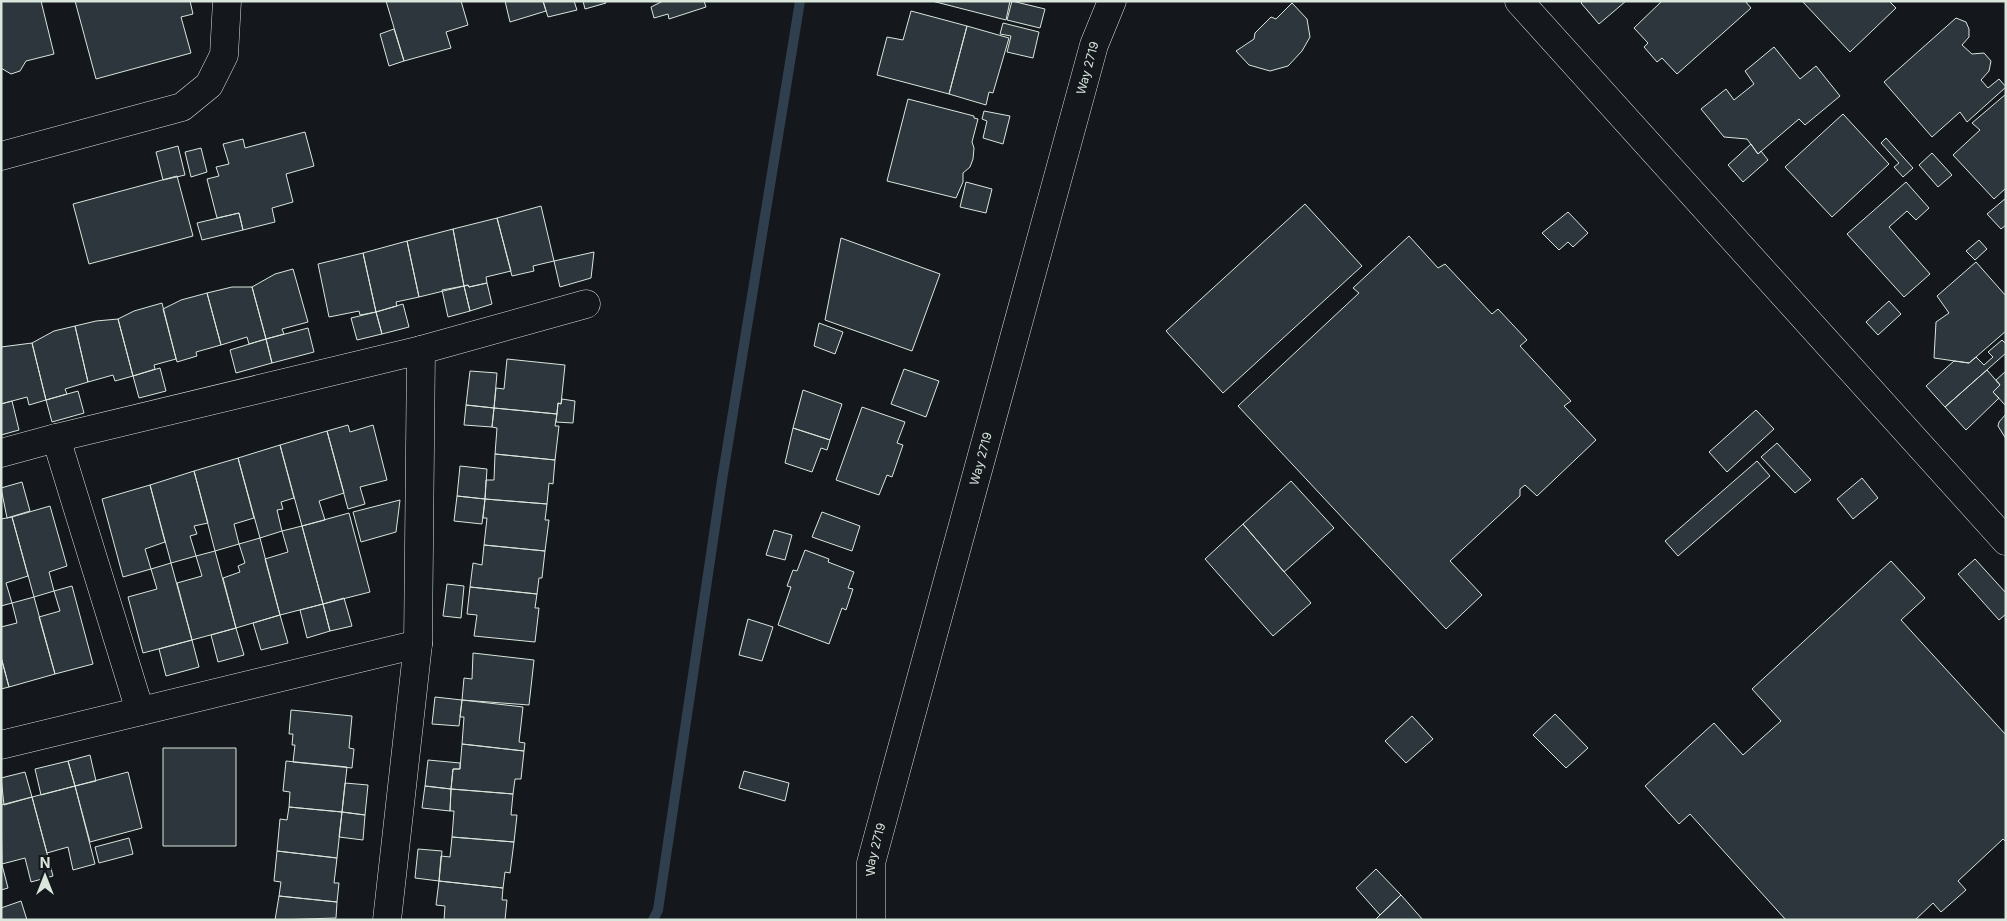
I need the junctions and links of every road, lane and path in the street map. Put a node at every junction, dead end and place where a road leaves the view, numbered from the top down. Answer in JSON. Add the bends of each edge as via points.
{"nodes":[{"id":1,"x":227,"y":1,"type":"edge"},
{"id":2,"x":1112,"y":1,"type":"edge"},
{"id":3,"x":1519,"y":1,"type":"edge"},
{"id":4,"x":1,"y":156,"type":"edge"},
{"id":5,"x":586,"y":304,"type":"dead end"},
{"id":6,"x":421,"y":350,"type":"junction"},
{"id":7,"x":56,"y":438,"type":"junction"},
{"id":8,"x":1,"y":454,"type":"edge"},
{"id":9,"x":2006,"y":541,"type":"edge"},
{"id":10,"x":418,"y":644,"type":"junction"},
{"id":11,"x":140,"y":711,"type":"junction"},
{"id":12,"x":1,"y":745,"type":"edge"},
{"id":13,"x":387,"y":920,"type":"edge"},
{"id":14,"x":871,"y":920,"type":"edge"}],
"edges":[{"from":1,"to":4,"type":"street","via":[[224,55],[209,85],[182,107]]},
{"from":2,"to":14,"type":"street","name":"Way 2719","via":[[1094,45],[871,863]]},
{"from":3,"to":9,"type":"street"},
{"from":5,"to":6,"type":"street"},
{"from":6,"to":7,"type":"street"},
{"from":6,"to":10,"type":"street"},
{"from":7,"to":8,"type":"street"},
{"from":7,"to":11,"type":"street"},
{"from":10,"to":11,"type":"street"},
{"from":10,"to":13,"type":"street"},
{"from":11,"to":12,"type":"street"}]}
